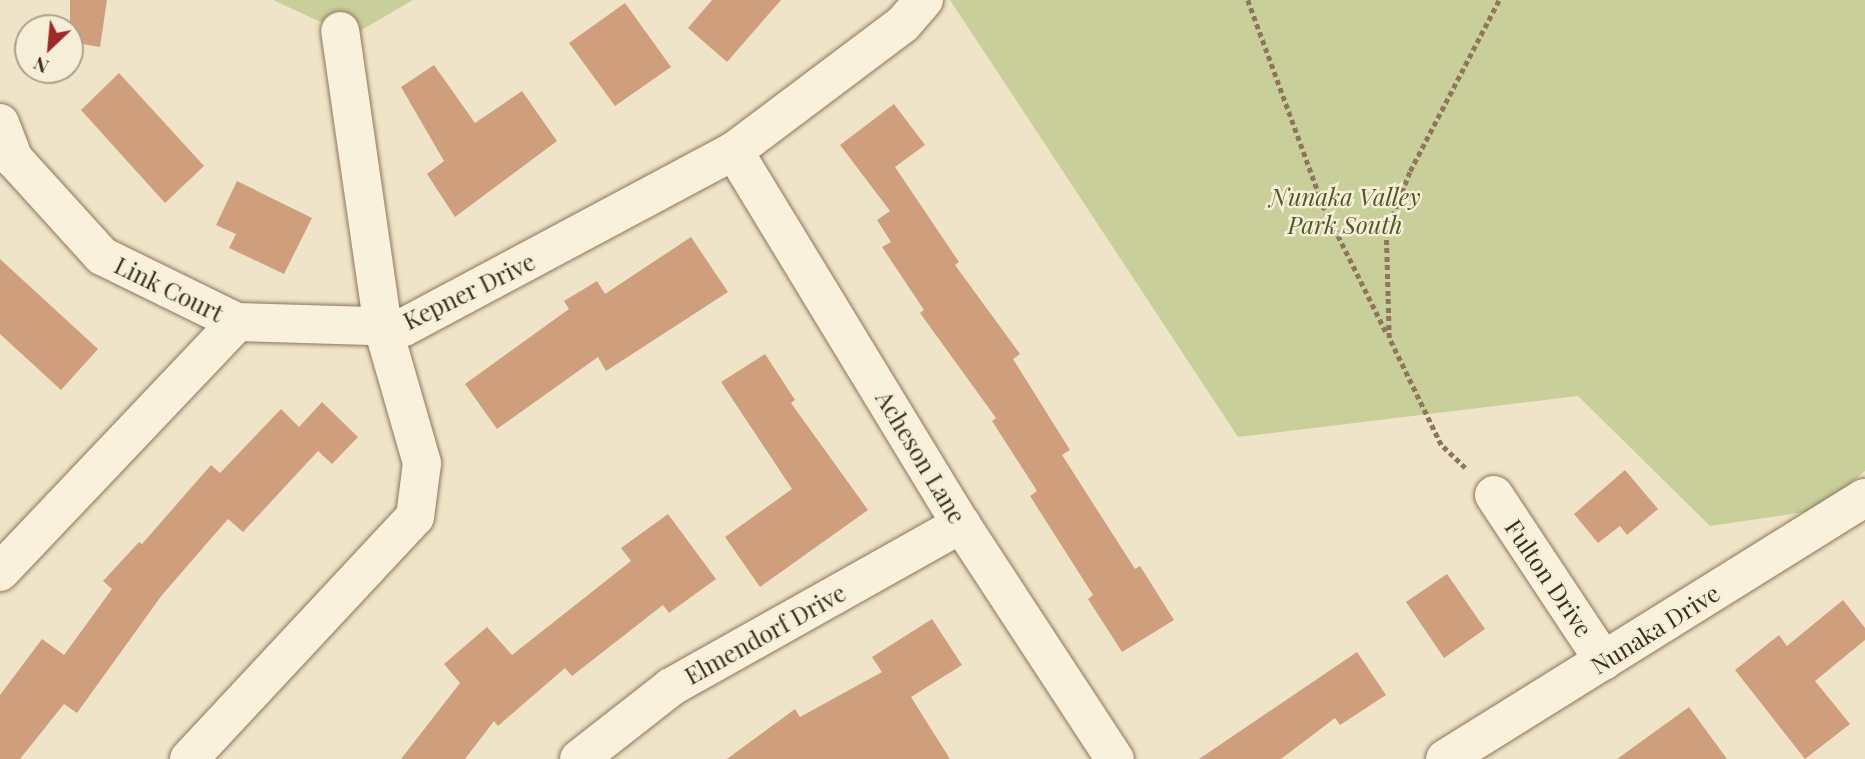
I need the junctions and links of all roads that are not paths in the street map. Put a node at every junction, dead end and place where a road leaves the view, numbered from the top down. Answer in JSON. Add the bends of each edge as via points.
{"nodes":[{"id":1,"x":924,"y":0,"type":"edge"},
{"id":2,"x":340,"y":31,"type":"dead end"},
{"id":3,"x":0,"y":123,"type":"edge"},
{"id":4,"x":734,"y":151,"type":"junction"},
{"id":5,"x":237,"y":322,"type":"junction"},
{"id":6,"x":383,"y":328,"type":"junction"},
{"id":7,"x":1494,"y":495,"type":"road end"},
{"id":8,"x":1865,"y":498,"type":"edge"},
{"id":9,"x":961,"y":524,"type":"junction"},
{"id":10,"x":0,"y":572,"type":"edge"},
{"id":11,"x":1604,"y":661,"type":"junction"},
{"id":12,"x":189,"y":759,"type":"edge"},
{"id":13,"x":579,"y":759,"type":"edge"},
{"id":14,"x":1115,"y":759,"type":"edge"},
{"id":15,"x":1445,"y":759,"type":"edge"}],
"edges":[{"from":1,"to":4,"type":"street","name":"Kepner Drive","via":[[903,24]]},
{"from":2,"to":6,"type":"street"},
{"from":3,"to":5,"type":"street","name":"Link Court","via":[[14,159],[102,256]]},
{"from":4,"to":6,"type":"street","name":"Kepner Drive","via":[[404,327]]},
{"from":4,"to":9,"type":"street","name":"Acheson Lane"},
{"from":5,"to":6,"type":"street","name":"Kepner Drive"},
{"from":5,"to":10,"type":"street"},
{"from":6,"to":12,"type":"street","via":[[422,463],[415,517]]},
{"from":7,"to":11,"type":"street","name":"Fulton Drive"},
{"from":8,"to":11,"type":"street","name":"Nunaka Drive"},
{"from":9,"to":13,"type":"street","name":"Elmendorf Drive","via":[[671,687]]},
{"from":9,"to":14,"type":"street","name":"Acheson Lane"},
{"from":11,"to":15,"type":"street","name":"Nunaka Drive"}]}
